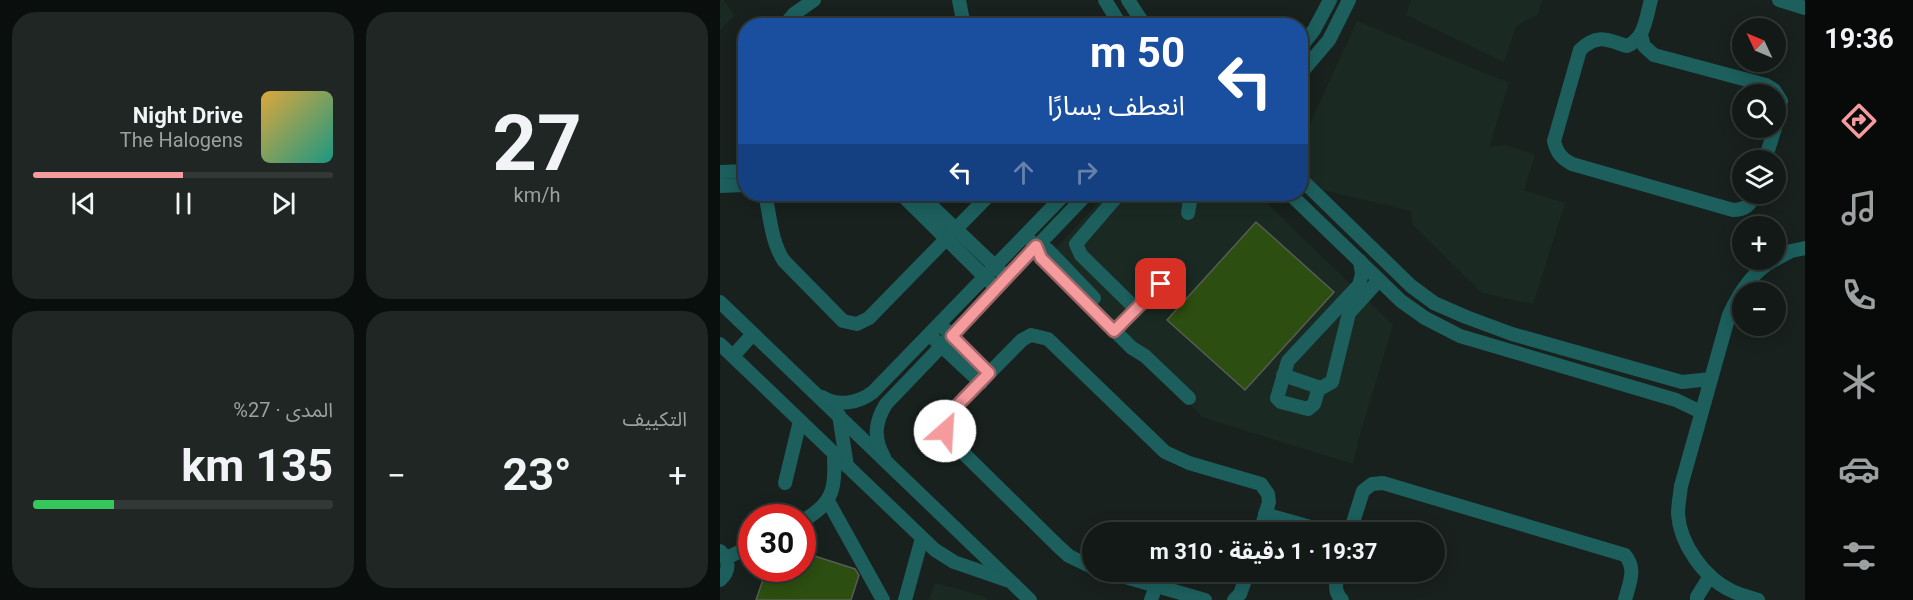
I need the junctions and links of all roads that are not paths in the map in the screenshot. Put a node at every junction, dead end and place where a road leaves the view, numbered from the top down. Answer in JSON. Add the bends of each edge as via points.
{"nodes":[{"id":1,"x":814,"y":0,"type":"edge"},
{"id":2,"x":959,"y":0,"type":"edge"},
{"id":3,"x":1106,"y":0,"type":"edge"},
{"id":4,"x":1128,"y":0,"type":"edge"},
{"id":5,"x":1330,"y":0,"type":"edge"},
{"id":6,"x":1349,"y":0,"type":"edge"},
{"id":7,"x":1651,"y":0,"type":"edge"},
{"id":8,"x":1779,"y":0,"type":"edge"},
{"id":9,"x":1805,"y":8,"type":"edge"},
{"id":10,"x":791,"y":18,"type":"edge"},
{"id":11,"x":962,"y":18,"type":"edge"},
{"id":12,"x":1116,"y":18,"type":"edge"},
{"id":13,"x":1140,"y":18,"type":"edge"},
{"id":14,"x":1641,"y":35,"type":"junction"},
{"id":15,"x":1308,"y":38,"type":"edge"},
{"id":16,"x":1308,"y":65,"type":"edge"},
{"id":17,"x":1762,"y":84,"type":"edge"},
{"id":18,"x":738,"y":171,"type":"edge"},
{"id":19,"x":720,"y":172,"type":"edge"},
{"id":20,"x":738,"y":185,"type":"edge"},
{"id":21,"x":720,"y":186,"type":"edge"},
{"id":22,"x":1308,"y":186,"type":"edge"},
{"id":23,"x":767,"y":201,"type":"edge"},
{"id":24,"x":910,"y":201,"type":"edge"},
{"id":25,"x":925,"y":201,"type":"edge"},
{"id":26,"x":983,"y":201,"type":"edge"},
{"id":27,"x":1058,"y":201,"type":"edge"},
{"id":28,"x":1080,"y":201,"type":"edge"},
{"id":29,"x":1113,"y":201,"type":"edge"},
{"id":30,"x":1190,"y":201,"type":"edge"},
{"id":31,"x":1297,"y":201,"type":"edge"},
{"id":32,"x":1749,"y":204,"type":"edge"},
{"id":33,"x":1188,"y":213,"type":"dead end"},
{"id":34,"x":951,"y":233,"type":"junction"},
{"id":35,"x":1025,"y":235,"type":"junction"},
{"id":36,"x":1036,"y":246,"type":"junction"},
{"id":37,"x":1805,"y":248,"type":"edge"},
{"id":38,"x":1786,"y":254,"type":"edge"},
{"id":39,"x":1360,"y":261,"type":"junction"},
{"id":40,"x":995,"y":266,"type":"junction"},
{"id":41,"x":1178,"y":266,"type":"dead end"},
{"id":42,"x":1761,"y":270,"type":"edge"},
{"id":43,"x":985,"y":276,"type":"junction"},
{"id":44,"x":1007,"y":278,"type":"junction"},
{"id":45,"x":1379,"y":280,"type":"junction"},
{"id":46,"x":997,"y":288,"type":"junction"},
{"id":47,"x":720,"y":302,"type":"edge"},
{"id":48,"x":1136,"y":309,"type":"junction"},
{"id":49,"x":1341,"y":315,"type":"junction"},
{"id":50,"x":939,"y":324,"type":"junction"},
{"id":51,"x":1117,"y":328,"type":"junction"},
{"id":52,"x":753,"y":334,"type":"junction"},
{"id":53,"x":929,"y":334,"type":"junction"},
{"id":54,"x":952,"y":336,"type":"junction"},
{"id":55,"x":720,"y":344,"type":"edge"},
{"id":56,"x":942,"y":346,"type":"junction"},
{"id":57,"x":733,"y":356,"type":"junction"},
{"id":58,"x":1283,"y":375,"type":"junction"},
{"id":59,"x":985,"y":378,"type":"junction"},
{"id":60,"x":1711,"y":379,"type":"junction"},
{"id":61,"x":1318,"y":387,"type":"junction"},
{"id":62,"x":810,"y":389,"type":"junction"},
{"id":63,"x":1189,"y":398,"type":"dead end"},
{"id":64,"x":1701,"y":412,"type":"junction"},
{"id":65,"x":839,"y":415,"type":"junction"},
{"id":66,"x":801,"y":421,"type":"junction"},
{"id":67,"x":834,"y":453,"type":"junction"},
{"id":68,"x":847,"y":466,"type":"junction"},
{"id":69,"x":890,"y":466,"type":"junction"},
{"id":70,"x":785,"y":483,"type":"dead end"},
{"id":71,"x":828,"y":501,"type":"junction"},
{"id":72,"x":816,"y":514,"type":"edge"},
{"id":73,"x":1265,"y":514,"type":"junction"},
{"id":74,"x":1263,"y":522,"type":"edge"},
{"id":75,"x":1293,"y":522,"type":"edge"},
{"id":76,"x":1353,"y":522,"type":"edge"},
{"id":77,"x":922,"y":538,"type":"junction"},
{"id":78,"x":738,"y":550,"type":"edge"},
{"id":79,"x":723,"y":555,"type":"edge"},
{"id":80,"x":1082,"y":562,"type":"edge"},
{"id":81,"x":1710,"y":576,"type":"junction"},
{"id":82,"x":720,"y":580,"type":"edge"},
{"id":83,"x":1011,"y":582,"type":"junction"},
{"id":84,"x":1142,"y":582,"type":"edge"},
{"id":85,"x":1244,"y":582,"type":"edge"},
{"id":86,"x":1335,"y":582,"type":"edge"},
{"id":87,"x":1155,"y":586,"type":"junction"},
{"id":88,"x":883,"y":600,"type":"edge"},
{"id":89,"x":905,"y":600,"type":"edge"},
{"id":90,"x":1030,"y":600,"type":"edge"},
{"id":91,"x":1151,"y":600,"type":"edge"},
{"id":92,"x":1204,"y":600,"type":"edge"},
{"id":93,"x":1234,"y":600,"type":"edge"},
{"id":94,"x":1342,"y":600,"type":"edge"},
{"id":95,"x":1625,"y":600,"type":"edge"},
{"id":96,"x":1698,"y":600,"type":"edge"},
{"id":97,"x":1758,"y":600,"type":"edge"}],
"edges":[{"from":1,"to":10,"type":"street"},
{"from":2,"to":11,"type":"street"},
{"from":3,"to":12,"type":"street"},
{"from":4,"to":13,"type":"street"},
{"from":5,"to":15,"type":"street"},
{"from":6,"to":16,"type":"street","via":[[1329,40]]},
{"from":7,"to":14,"type":"street"},
{"from":8,"to":9,"type":"street"},
{"from":14,"to":17,"type":"street","via":[[1644,46],[1654,56]]},
{"from":14,"to":32,"type":"street","via":[[1627,46],[1602,38],[1587,43],[1580,51],[1554,141],[1557,152],[1572,164],[1733,210],[1742,210]]},
{"from":18,"to":19,"type":"street"},
{"from":20,"to":21,"type":"street"},
{"from":22,"to":60,"type":"street","via":[[1411,286],[1434,303],[1512,334],[1683,382]]},
{"from":23,"to":34,"type":"street","via":[[783,261],[850,324],[869,318]]},
{"from":24,"to":34,"type":"street"},
{"from":25,"to":34,"type":"street"},
{"from":26,"to":34,"type":"street"},
{"from":27,"to":35,"type":"street"},
{"from":28,"to":36,"type":"street"},
{"from":29,"to":48,"type":"street","via":[[1076,244],[1081,255]]},
{"from":30,"to":33,"type":"street"},
{"from":31,"to":39,"type":"street"},
{"from":34,"to":40,"type":"street"},
{"from":34,"to":43,"type":"street"},
{"from":35,"to":36,"type":"street"},
{"from":35,"to":40,"type":"street"},
{"from":36,"to":44,"type":"street"},
{"from":36,"to":51,"type":"street","via":[[1041,258]]},
{"from":37,"to":38,"type":"street"},
{"from":39,"to":45,"type":"street"},
{"from":39,"to":49,"type":"street","via":[[1359,285]]},
{"from":40,"to":43,"type":"street"},
{"from":40,"to":44,"type":"street"},
{"from":41,"to":48,"type":"street"},
{"from":42,"to":60,"type":"street","via":[[1740,293],[1729,315]]},
{"from":43,"to":46,"type":"street"},
{"from":43,"to":50,"type":"street"},
{"from":44,"to":46,"type":"street"},
{"from":45,"to":49,"type":"street"},
{"from":45,"to":64,"type":"street","via":[[1401,302],[1460,336],[1676,400]]},
{"from":46,"to":54,"type":"street"},
{"from":47,"to":52,"type":"street"},
{"from":48,"to":51,"type":"street"},
{"from":49,"to":58,"type":"street","via":[[1288,361]]},
{"from":49,"to":61,"type":"street","via":[[1335,376],[1329,385]]},
{"from":50,"to":53,"type":"street"},
{"from":50,"to":54,"type":"street"},
{"from":51,"to":63,"type":"street","via":[[1132,348]]},
{"from":52,"to":57,"type":"street"},
{"from":52,"to":62,"type":"street"},
{"from":53,"to":56,"type":"street"},
{"from":53,"to":62,"type":"street","via":[[864,399],[837,402]]},
{"from":54,"to":56,"type":"street"},
{"from":54,"to":59,"type":"street"},
{"from":55,"to":57,"type":"street"},
{"from":56,"to":59,"type":"street"},
{"from":56,"to":69,"type":"street","via":[[880,414],[877,439]]},
{"from":57,"to":66,"type":"street"},
{"from":58,"to":61,"type":"street"},
{"from":58,"to":61,"type":"street","via":[[1277,398],[1281,402],[1308,409],[1314,404]]},
{"from":59,"to":73,"type":"street","via":[[1022,340],[1031,335],[1048,339],[1164,452],[1261,484],[1268,494]]},
{"from":59,"to":80,"type":"street","via":[[948,415],[945,431],[1059,547]]},
{"from":60,"to":64,"type":"street"},
{"from":62,"to":65,"type":"street"},
{"from":64,"to":81,"type":"street","via":[[1681,486],[1678,514],[1697,562]]},
{"from":65,"to":68,"type":"street"},
{"from":65,"to":69,"type":"street"},
{"from":66,"to":67,"type":"street"},
{"from":66,"to":70,"type":"street"},
{"from":67,"to":68,"type":"street"},
{"from":67,"to":71,"type":"street","via":[[835,484]]},
{"from":68,"to":77,"type":"street"},
{"from":69,"to":83,"type":"street"},
{"from":71,"to":72,"type":"street"},
{"from":71,"to":88,"type":"street"},
{"from":73,"to":74,"type":"street"},
{"from":73,"to":75,"type":"street"},
{"from":76,"to":95,"type":"street","via":[[1363,491],[1372,484],[1383,483],[1625,555],[1632,569]]},
{"from":77,"to":83,"type":"street","via":[[954,562]]},
{"from":77,"to":89,"type":"street"},
{"from":78,"to":79,"type":"street"},
{"from":79,"to":82,"type":"street","via":[[728,570]]},
{"from":81,"to":96,"type":"street"},
{"from":81,"to":97,"type":"street","via":[[1730,590]]},
{"from":83,"to":90,"type":"street"},
{"from":84,"to":87,"type":"street"},
{"from":85,"to":93,"type":"street"},
{"from":86,"to":94,"type":"street"},
{"from":87,"to":91,"type":"street"},
{"from":87,"to":92,"type":"street"}]}
